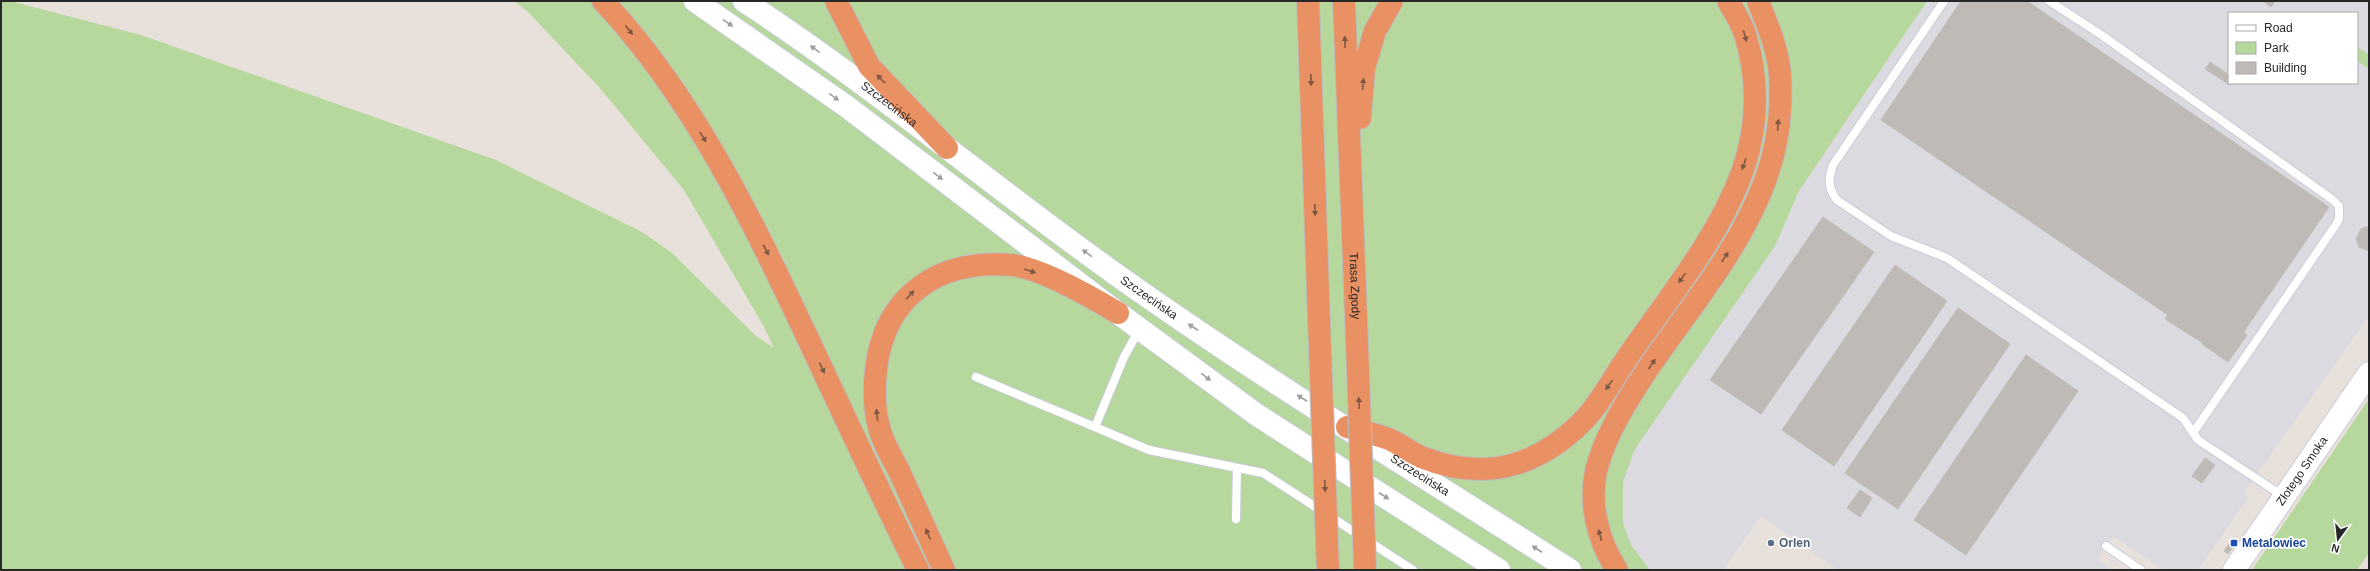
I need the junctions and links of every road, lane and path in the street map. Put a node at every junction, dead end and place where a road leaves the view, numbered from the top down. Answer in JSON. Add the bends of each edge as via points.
{"nodes":[{"id":1,"x":603,"y":1,"type":"edge"},
{"id":2,"x":695,"y":1,"type":"edge"},
{"id":3,"x":744,"y":1,"type":"edge"},
{"id":4,"x":836,"y":1,"type":"edge"},
{"id":5,"x":1304,"y":1,"type":"edge"},
{"id":6,"x":1308,"y":1,"type":"edge"},
{"id":7,"x":1344,"y":1,"type":"edge"},
{"id":8,"x":1392,"y":1,"type":"edge"},
{"id":9,"x":1728,"y":1,"type":"edge"},
{"id":10,"x":1758,"y":1,"type":"edge"},
{"id":11,"x":1944,"y":1,"type":"edge"},
{"id":12,"x":2049,"y":1,"type":"edge"},
{"id":13,"x":1310,"y":41,"type":"junction"},
{"id":14,"x":947,"y":148,"type":"junction"},
{"id":15,"x":1352,"y":220,"type":"junction"},
{"id":16,"x":1118,"y":313,"type":"junction"},
{"id":17,"x":1140,"y":329,"type":"junction"},
{"id":18,"x":2369,"y":373,"type":"edge"},
{"id":19,"x":976,"y":377,"type":"dead end"},
{"id":20,"x":1095,"y":427,"type":"junction"},
{"id":21,"x":1347,"y":427,"type":"junction"},
{"id":22,"x":2193,"y":433,"type":"junction"},
{"id":23,"x":1237,"y":468,"type":"junction"},
{"id":24,"x":2284,"y":497,"type":"junction"},
{"id":25,"x":1236,"y":519,"type":"dead end"},
{"id":26,"x":2106,"y":546,"type":"dead end"},
{"id":27,"x":1365,"y":569,"type":"edge"},
{"id":28,"x":918,"y":570,"type":"edge"},
{"id":29,"x":944,"y":570,"type":"edge"},
{"id":30,"x":1328,"y":570,"type":"edge"},
{"id":31,"x":1413,"y":570,"type":"edge"},
{"id":32,"x":1499,"y":570,"type":"edge"},
{"id":33,"x":1570,"y":570,"type":"edge"},
{"id":34,"x":1617,"y":570,"type":"edge"},
{"id":35,"x":2141,"y":570,"type":"edge"},
{"id":36,"x":2234,"y":570,"type":"edge"}],
"edges":[{"from":1,"to":28,"type":"highway","one_way":true,"via":[[666,77],[751,221]]},
{"from":2,"to":16,"type":"main road","one_way":true,"via":[[846,106]]},
{"from":14,"to":3,"type":"main road","name":"Szczecińska","one_way":true,"via":[[827,58]]},
{"from":14,"to":4,"type":"highway","one_way":true,"via":[[869,66]]},
{"from":5,"to":13,"type":"highway"},
{"from":6,"to":13,"type":"highway"},
{"from":15,"to":7,"type":"highway","name":"Trasa Zgody","one_way":true},
{"from":15,"to":8,"type":"highway","one_way":true,"via":[[1364,68],[1375,31]]},
{"from":9,"to":21,"type":"highway","one_way":true,"via":[[1744,32],[1754,71],[1755,102],[1752,128],[1741,173],[1706,244],[1584,420],[1557,445],[1538,456],[1515,464],[1486,469],[1441,464],[1390,440]]},
{"from":34,"to":10,"type":"highway","one_way":true,"via":[[1602,542],[1595,511],[1594,487],[1602,451],[1620,412],[1716,270],[1753,210],[1766,180],[1777,138],[1780,75],[1775,50]]},
{"from":11,"to":22,"type":"lane","via":[[1832,165],[1829,184],[1831,192],[1837,200],[1891,236],[1947,258],[2183,418]]},
{"from":12,"to":22,"type":"lane","via":[[2103,36],[2339,206],[2339,219],[2335,226]]},
{"from":13,"to":30,"type":"highway","one_way":true,"bridge":true},
{"from":21,"to":14,"type":"main road","name":"Szczecińska","one_way":true,"via":[[1137,289]]},
{"from":27,"to":15,"type":"highway","name":"Trasa Zgody","one_way":true,"bridge":true},
{"from":16,"to":17,"type":"main road"},
{"from":29,"to":16,"type":"highway","one_way":true,"via":[[879,428],[874,388],[878,349],[888,322],[913,290],[950,270],[976,264],[1012,264],[1069,286]]},
{"from":17,"to":20,"type":"lane","via":[[1124,357]]},
{"from":17,"to":32,"type":"main road","one_way":true,"via":[[1257,415]]},
{"from":18,"to":24,"type":"main road","name":"Złotego Smoka"},
{"from":19,"to":20,"type":"lane"},
{"from":20,"to":23,"type":"lane","via":[[1149,450]]},
{"from":33,"to":21,"type":"main road","name":"Szczecińska","one_way":true},
{"from":22,"to":24,"type":"lane","via":[[2198,440]]},
{"from":23,"to":25,"type":"lane"},
{"from":23,"to":31,"type":"lane","via":[[1263,473]]},
{"from":24,"to":36,"type":"main road","name":"Złotego Smoka"},
{"from":26,"to":35,"type":"lane"}]}
